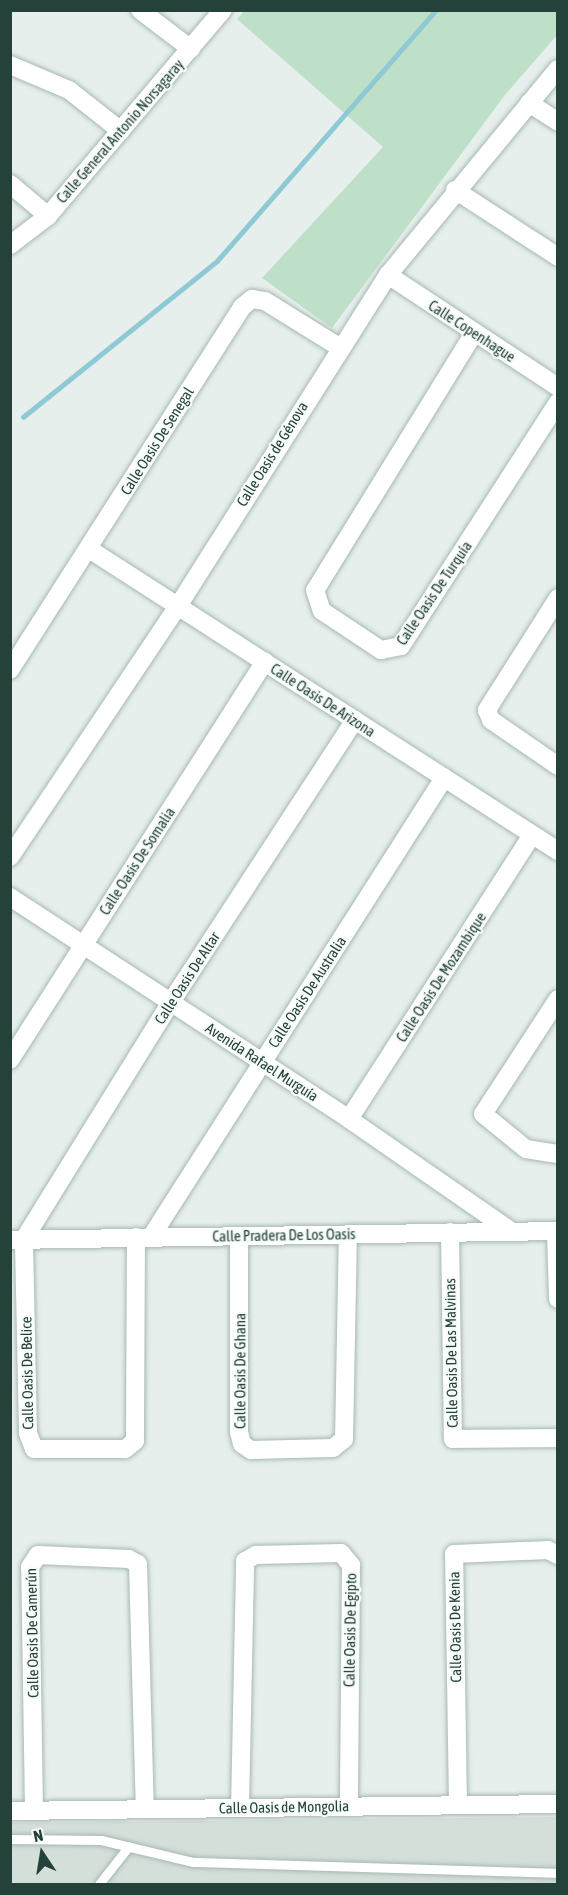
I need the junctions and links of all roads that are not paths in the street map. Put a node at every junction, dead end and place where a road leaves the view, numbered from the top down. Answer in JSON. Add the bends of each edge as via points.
{"nodes":[{"id":1,"x":140,"y":10,"type":"edge"},
{"id":2,"x":223,"y":10,"type":"edge"},
{"id":3,"x":191,"y":48,"type":"junction"},
{"id":4,"x":10,"y":65,"type":"edge"},
{"id":5,"x":558,"y":69,"type":"edge"},
{"id":6,"x":529,"y":102,"type":"junction"},
{"id":7,"x":558,"y":122,"type":"edge"},
{"id":8,"x":121,"y":130,"type":"junction"},
{"id":9,"x":10,"y":184,"type":"edge"},
{"id":10,"x":455,"y":190,"type":"junction"},
{"id":11,"x":48,"y":216,"type":"junction"},
{"id":12,"x":10,"y":245,"type":"edge"},
{"id":13,"x":558,"y":257,"type":"edge"},
{"id":14,"x":388,"y":275,"type":"junction"},
{"id":15,"x":474,"y":333,"type":"junction"},
{"id":16,"x":339,"y":347,"type":"junction"},
{"id":17,"x":558,"y":387,"type":"edge"},
{"id":18,"x":558,"y":402,"type":"edge"},
{"id":19,"x":89,"y":549,"type":"junction"},
{"id":20,"x":558,"y":598,"type":"edge"},
{"id":21,"x":178,"y":606,"type":"junction"},
{"id":22,"x":265,"y":662,"type":"junction"},
{"id":23,"x":10,"y":670,"type":"edge"},
{"id":24,"x":355,"y":720,"type":"junction"},
{"id":25,"x":558,"y":766,"type":"edge"},
{"id":26,"x":444,"y":778,"type":"junction"},
{"id":27,"x":532,"y":835,"type":"junction"},
{"id":28,"x":558,"y":851,"type":"edge"},
{"id":29,"x":10,"y":857,"type":"edge"},
{"id":30,"x":10,"y":897,"type":"edge"},
{"id":31,"x":83,"y":945,"type":"junction"},
{"id":32,"x":558,"y":999,"type":"edge"},
{"id":33,"x":171,"y":1002,"type":"junction"},
{"id":34,"x":10,"y":1060,"type":"edge"},
{"id":35,"x":263,"y":1062,"type":"junction"},
{"id":36,"x":349,"y":1119,"type":"junction"},
{"id":37,"x":558,"y":1154,"type":"edge"},
{"id":38,"x":511,"y":1231,"type":"junction"},
{"id":39,"x":557,"y":1231,"type":"edge"},
{"id":40,"x":450,"y":1232,"type":"junction"},
{"id":41,"x":348,"y":1234,"type":"junction"},
{"id":42,"x":239,"y":1236,"type":"junction"},
{"id":43,"x":144,"y":1237,"type":"junction"},
{"id":44,"x":17,"y":1240,"type":"edge"},
{"id":45,"x":558,"y":1299,"type":"edge"},
{"id":46,"x":558,"y":1438,"type":"edge"},
{"id":47,"x":558,"y":1555,"type":"edge"},
{"id":48,"x":558,"y":1804,"type":"edge"},
{"id":49,"x":458,"y":1805,"type":"junction"},
{"id":50,"x":348,"y":1806,"type":"junction"},
{"id":51,"x":240,"y":1808,"type":"junction"},
{"id":52,"x":145,"y":1809,"type":"junction"},
{"id":53,"x":34,"y":1810,"type":"junction"},
{"id":54,"x":10,"y":1811,"type":"edge"},
{"id":55,"x":10,"y":1839,"type":"edge"},
{"id":56,"x":129,"y":1846,"type":"junction"},
{"id":57,"x":558,"y":1873,"type":"edge"},
{"id":58,"x":99,"y":1884,"type":"edge"}],
"edges":[{"from":1,"to":3,"type":"street"},
{"from":2,"to":3,"type":"street","name":"Calle General Antonio Norsagaray"},
{"from":3,"to":8,"type":"street","name":"Calle General Antonio Norsagaray"},
{"from":4,"to":8,"type":"street","via":[[69,90]]},
{"from":5,"to":6,"type":"street","name":"Calle Oasis de Génova"},
{"from":6,"to":7,"type":"street"},
{"from":6,"to":10,"type":"street","name":"Calle Oasis de Génova"},
{"from":8,"to":11,"type":"street","name":"Calle General Antonio Norsagaray"},
{"from":9,"to":11,"type":"street"},
{"from":10,"to":13,"type":"street"},
{"from":10,"to":14,"type":"street","name":"Calle Oasis de Génova"},
{"from":11,"to":12,"type":"street","name":"Calle General Antonio Norsagaray"},
{"from":14,"to":15,"type":"street","name":"Calle Copenhague"},
{"from":14,"to":16,"type":"street","name":"Calle Oasis de Génova"},
{"from":15,"to":17,"type":"street","name":"Calle Copenhague"},
{"from":15,"to":18,"type":"street","name":"Calle Oasis De Turquía","via":[[315,590],[322,611],[381,650],[401,646]]},
{"from":16,"to":19,"type":"street","name":"Calle Oasis De Senegal","via":[[265,301],[252,299],[242,307]]},
{"from":16,"to":21,"type":"street","name":"Calle Oasis de Génova"},
{"from":19,"to":21,"type":"street","name":"Calle Oasis De Arizona"},
{"from":19,"to":23,"type":"street","name":"Calle Oasis De Senegal"},
{"from":20,"to":25,"type":"street","via":[[487,710],[490,720]]},
{"from":21,"to":22,"type":"street","name":"Calle Oasis De Arizona"},
{"from":21,"to":29,"type":"street","name":"Calle Oasis de Génova"},
{"from":22,"to":24,"type":"street","name":"Calle Oasis De Arizona"},
{"from":22,"to":31,"type":"street","name":"Calle Oasis De Somalia"},
{"from":24,"to":26,"type":"street","name":"Calle Oasis De Arizona"},
{"from":24,"to":33,"type":"street","name":"Calle Oasis De Altar"},
{"from":26,"to":27,"type":"street","name":"Calle Oasis De Arizona"},
{"from":26,"to":35,"type":"street","name":"Calle Oasis De Australia"},
{"from":27,"to":28,"type":"street","name":"Calle Oasis De Arizona"},
{"from":27,"to":36,"type":"street","name":"Calle Oasis De Mozambique"},
{"from":30,"to":31,"type":"street","name":"Avenida Rafael Murguía"},
{"from":31,"to":33,"type":"street","name":"Avenida Rafael Murguía"},
{"from":31,"to":34,"type":"street","name":"Calle Oasis De Somalia"},
{"from":32,"to":37,"type":"street","via":[[483,1114],[526,1149]]},
{"from":33,"to":35,"type":"street","name":"Avenida Rafael Murguía"},
{"from":33,"to":44,"type":"street","name":"Calle Oasis De Altar"},
{"from":35,"to":36,"type":"street","name":"Avenida Rafael Murguía"},
{"from":35,"to":43,"type":"street","name":"Calle Oasis De Australia"},
{"from":36,"to":38,"type":"street","name":"Avenida Rafael Murguía"},
{"from":38,"to":39,"type":"street","name":"Calle Pradera De Los Oasis"},
{"from":38,"to":40,"type":"street","name":"Calle Pradera De Los Oasis"},
{"from":39,"to":45,"type":"street"},
{"from":40,"to":41,"type":"street","name":"Calle Pradera De Los Oasis"},
{"from":40,"to":46,"type":"street","name":"Calle Oasis De Las Malvinas","via":[[453,1439]]},
{"from":41,"to":42,"type":"street","name":"Calle Pradera De Los Oasis"},
{"from":41,"to":42,"type":"street","name":"Calle Oasis De Ghana","via":[[344,1439],[333,1448],[251,1450],[242,1444],[240,1432]]},
{"from":42,"to":43,"type":"street","name":"Calle Pradera De Los Oasis"},
{"from":43,"to":44,"type":"street","name":"Calle Pradera De Los Oasis"},
{"from":43,"to":44,"type":"street","name":"Calle Oasis De Belice","via":[[135,1441],[125,1449],[50,1451],[34,1449],[28,1439]]},
{"from":47,"to":49,"type":"street","name":"Calle Oasis De Kenia","via":[[548,1550],[454,1554]]},
{"from":48,"to":49,"type":"street","name":"Calle Oasis de Mongolia"},
{"from":49,"to":50,"type":"street","name":"Calle Oasis de Mongolia"},
{"from":50,"to":51,"type":"street","name":"Calle Oasis de Mongolia"},
{"from":50,"to":51,"type":"street","name":"Calle Oasis De Egipto","via":[[351,1565],[341,1552],[256,1555],[245,1561]]},
{"from":51,"to":52,"type":"street","name":"Calle Oasis de Mongolia"},
{"from":52,"to":53,"type":"street","name":"Calle Oasis de Mongolia"},
{"from":52,"to":53,"type":"street","name":"Calle Oasis De Camerún","via":[[138,1564],[129,1559],[38,1555],[30,1567]]},
{"from":53,"to":54,"type":"street","name":"Calle Oasis de Mongolia"},
{"from":55,"to":56,"type":"lane","via":[[96,1839]]},
{"from":56,"to":57,"type":"lane","via":[[193,1862]]},
{"from":56,"to":58,"type":"lane"}]}
